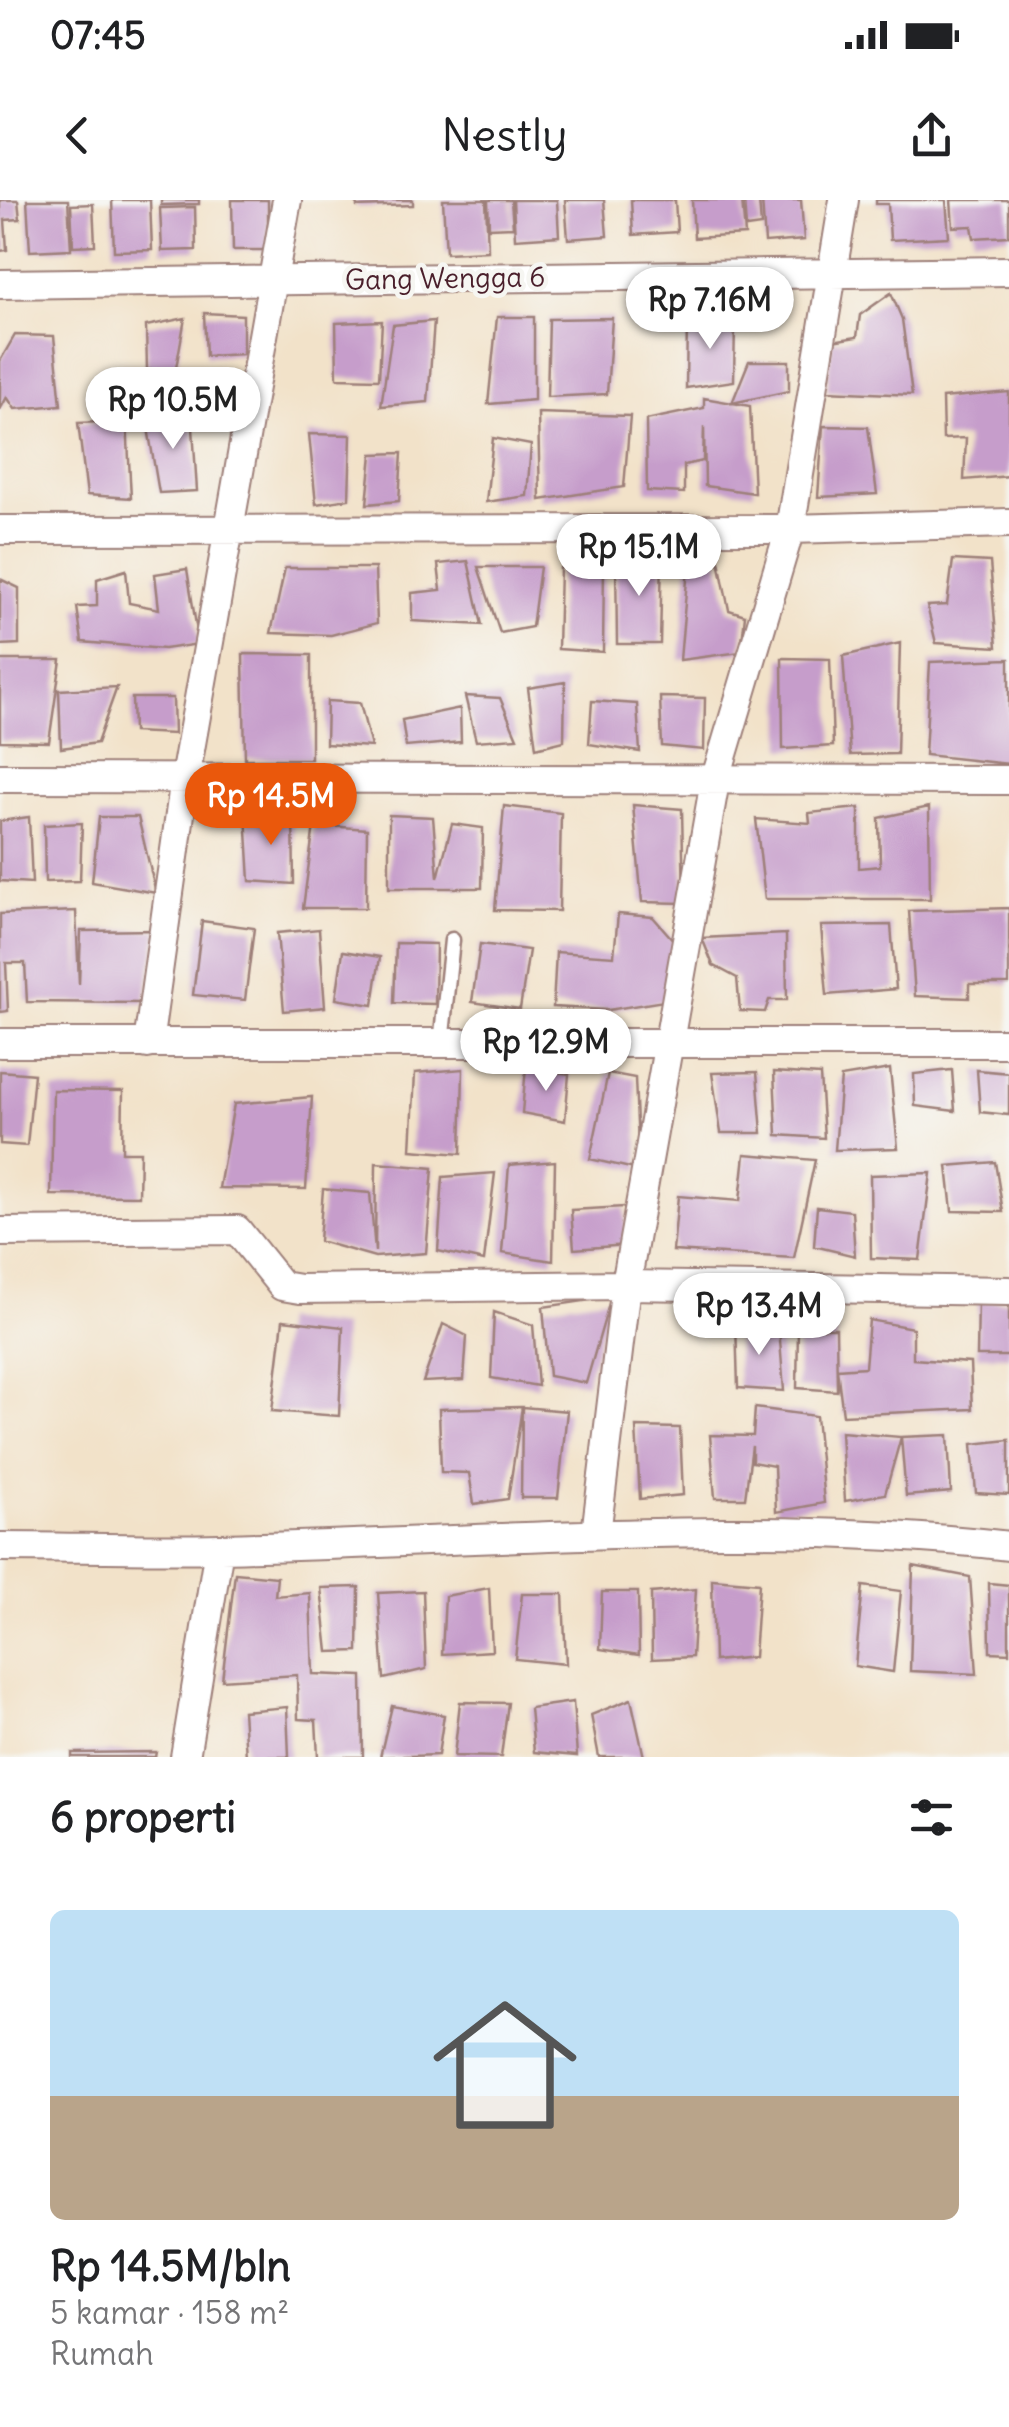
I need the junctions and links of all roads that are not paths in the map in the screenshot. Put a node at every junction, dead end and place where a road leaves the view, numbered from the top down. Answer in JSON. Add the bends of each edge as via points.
{"nodes":[{"id":1,"x":287,"y":200,"type":"edge"},
{"id":2,"x":844,"y":200,"type":"edge"},
{"id":3,"x":1009,"y":271,"type":"edge"},
{"id":4,"x":834,"y":273,"type":"junction"},
{"id":5,"x":272,"y":281,"type":"junction"},
{"id":6,"x":0,"y":284,"type":"edge"},
{"id":7,"x":1009,"y":523,"type":"edge"},
{"id":8,"x":230,"y":528,"type":"junction"},
{"id":9,"x":790,"y":529,"type":"junction"},
{"id":10,"x":0,"y":530,"type":"edge"},
{"id":11,"x":0,"y":778,"type":"edge"},
{"id":12,"x":185,"y":778,"type":"junction"},
{"id":13,"x":1009,"y":780,"type":"edge"},
{"id":14,"x":714,"y":781,"type":"junction"},
{"id":15,"x":452,"y":940,"type":"dead end"},
{"id":16,"x":0,"y":1041,"type":"edge"},
{"id":17,"x":1009,"y":1043,"type":"edge"},
{"id":18,"x":148,"y":1044,"type":"junction"},
{"id":19,"x":441,"y":1044,"type":"junction"},
{"id":20,"x":670,"y":1045,"type":"junction"},
{"id":21,"x":0,"y":1232,"type":"edge"},
{"id":22,"x":626,"y":1285,"type":"junction"},
{"id":23,"x":1009,"y":1291,"type":"edge"},
{"id":24,"x":596,"y":1534,"type":"junction"},
{"id":25,"x":1009,"y":1546,"type":"edge"},
{"id":26,"x":0,"y":1547,"type":"edge"},
{"id":27,"x":219,"y":1548,"type":"junction"},
{"id":28,"x":185,"y":1757,"type":"edge"}],
"edges":[{"from":1,"to":5,"type":"street"},
{"from":2,"to":4,"type":"street"},
{"from":3,"to":4,"type":"street","name":"Gang Wengga 6"},
{"from":4,"to":5,"type":"street","name":"Gang Wengga 6"},
{"from":4,"to":9,"type":"street"},
{"from":5,"to":6,"type":"street","name":"Gang Wengga 6"},
{"from":5,"to":8,"type":"street"},
{"from":7,"to":9,"type":"street"},
{"from":8,"to":9,"type":"street"},
{"from":8,"to":10,"type":"street"},
{"from":8,"to":12,"type":"street"},
{"from":9,"to":14,"type":"street"},
{"from":11,"to":12,"type":"street"},
{"from":12,"to":14,"type":"street"},
{"from":12,"to":18,"type":"street"},
{"from":13,"to":14,"type":"street"},
{"from":14,"to":20,"type":"street"},
{"from":15,"to":19,"type":"lane"},
{"from":16,"to":18,"type":"street"},
{"from":17,"to":20,"type":"street"},
{"from":18,"to":19,"type":"street"},
{"from":19,"to":20,"type":"street"},
{"from":20,"to":22,"type":"street"},
{"from":21,"to":22,"type":"street","via":[[238,1230],[288,1288]]},
{"from":22,"to":23,"type":"street"},
{"from":22,"to":24,"type":"street"},
{"from":24,"to":25,"type":"street","via":[[940,1538]]},
{"from":24,"to":27,"type":"street"},
{"from":26,"to":27,"type":"street"},
{"from":27,"to":28,"type":"street"}]}
